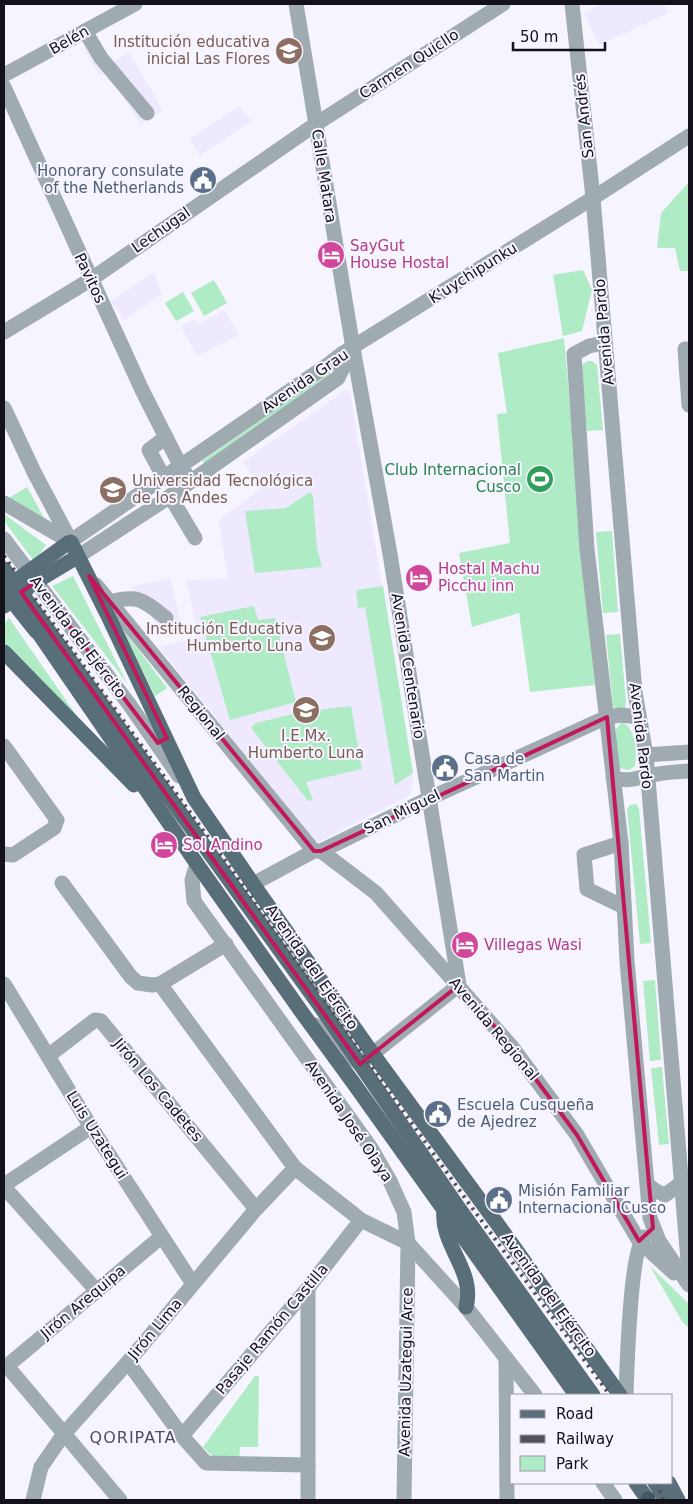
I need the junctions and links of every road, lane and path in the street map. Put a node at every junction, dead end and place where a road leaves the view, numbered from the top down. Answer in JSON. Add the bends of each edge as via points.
{"nodes":[{"id":1,"x":135,"y":4,"type":"edge"},
{"id":2,"x":296,"y":4,"type":"edge"},
{"id":3,"x":503,"y":4,"type":"edge"},
{"id":4,"x":572,"y":4,"type":"edge"},
{"id":5,"x":85,"y":31,"type":"junction"},
{"id":6,"x":4,"y":75,"type":"edge"},
{"id":7,"x":4,"y":87,"type":"edge"},
{"id":8,"x":147,"y":113,"type":"dead end"},
{"id":9,"x":316,"y":124,"type":"junction"},
{"id":10,"x":689,"y":136,"type":"edge"},
{"id":11,"x":593,"y":198,"type":"junction"},
{"id":12,"x":90,"y":280,"type":"junction"},
{"id":13,"x":4,"y":332,"type":"edge"},
{"id":14,"x":604,"y":343,"type":"junction"},
{"id":15,"x":352,"y":348,"type":"junction"},
{"id":16,"x":689,"y":349,"type":"edge"},
{"id":17,"x":689,"y":405,"type":"edge"},
{"id":18,"x":4,"y":408,"type":"edge"},
{"id":19,"x":166,"y":437,"type":"junction"},
{"id":20,"x":182,"y":467,"type":"junction"},
{"id":21,"x":164,"y":478,"type":"junction"},
{"id":22,"x":191,"y":481,"type":"junction"},
{"id":23,"x":170,"y":496,"type":"junction"},
{"id":24,"x":4,"y":503,"type":"edge"},
{"id":25,"x":196,"y":538,"type":"dead end"},
{"id":26,"x":4,"y":540,"type":"edge"},
{"id":27,"x":69,"y":542,"type":"junction"},
{"id":28,"x":78,"y":556,"type":"junction"},
{"id":29,"x":4,"y":569,"type":"edge"},
{"id":30,"x":89,"y":576,"type":"junction"},
{"id":31,"x":4,"y":580,"type":"edge"},
{"id":32,"x":4,"y":590,"type":"edge"},
{"id":33,"x":110,"y":602,"type":"junction"},
{"id":34,"x":4,"y":606,"type":"edge"},
{"id":35,"x":166,"y":618,"type":"dead end"},
{"id":36,"x":37,"y":632,"type":"junction"},
{"id":37,"x":4,"y":652,"type":"edge"},
{"id":38,"x":639,"y":716,"type":"junction"},
{"id":39,"x":607,"y":717,"type":"junction"},
{"id":40,"x":4,"y":746,"type":"edge"},
{"id":41,"x":689,"y":752,"type":"edge"},
{"id":42,"x":646,"y":755,"type":"junction"},
{"id":43,"x":689,"y":771,"type":"edge"},
{"id":44,"x":647,"y":776,"type":"junction"},
{"id":45,"x":613,"y":778,"type":"junction"},
{"id":46,"x":194,"y":798,"type":"junction"},
{"id":47,"x":428,"y":799,"type":"junction"},
{"id":48,"x":164,"y":816,"type":"junction"},
{"id":49,"x":621,"y":843,"type":"junction"},
{"id":50,"x":318,"y":851,"type":"junction"},
{"id":51,"x":4,"y":854,"type":"edge"},
{"id":52,"x":198,"y":864,"type":"junction"},
{"id":53,"x":62,"y":883,"type":"dead end"},
{"id":54,"x":253,"y":884,"type":"junction"},
{"id":55,"x":624,"y":907,"type":"junction"},
{"id":56,"x":226,"y":944,"type":"junction"},
{"id":57,"x":4,"y":984,"type":"edge"},
{"id":58,"x":160,"y":984,"type":"junction"},
{"id":59,"x":458,"y":985,"type":"junction"},
{"id":60,"x":302,"y":1014,"type":"junction"},
{"id":61,"x":373,"y":1054,"type":"junction"},
{"id":62,"x":48,"y":1056,"type":"junction"},
{"id":63,"x":360,"y":1064,"type":"junction"},
{"id":64,"x":91,"y":1128,"type":"junction"},
{"id":65,"x":295,"y":1168,"type":"junction"},
{"id":66,"x":680,"y":1184,"type":"junction"},
{"id":67,"x":648,"y":1185,"type":"junction"},
{"id":68,"x":4,"y":1186,"type":"edge"},
{"id":69,"x":256,"y":1209,"type":"junction"},
{"id":70,"x":444,"y":1211,"type":"junction"},
{"id":71,"x":361,"y":1220,"type":"junction"},
{"id":72,"x":653,"y":1228,"type":"junction"},
{"id":73,"x":161,"y":1236,"type":"junction"},
{"id":74,"x":637,"y":1237,"type":"junction"},
{"id":75,"x":408,"y":1244,"type":"junction"},
{"id":76,"x":689,"y":1274,"type":"edge"},
{"id":77,"x":193,"y":1284,"type":"junction"},
{"id":78,"x":689,"y":1285,"type":"edge"},
{"id":79,"x":308,"y":1288,"type":"junction"},
{"id":80,"x":96,"y":1290,"type":"junction"},
{"id":81,"x":466,"y":1306,"type":"junction"},
{"id":82,"x":506,"y":1358,"type":"junction"},
{"id":83,"x":128,"y":1362,"type":"junction"},
{"id":84,"x":5,"y":1366,"type":"edge"},
{"id":85,"x":534,"y":1394,"type":"edge"},
{"id":86,"x":575,"y":1394,"type":"edge"},
{"id":87,"x":592,"y":1394,"type":"edge"},
{"id":88,"x":619,"y":1394,"type":"edge"},
{"id":89,"x":626,"y":1394,"type":"edge"},
{"id":90,"x":64,"y":1434,"type":"junction"},
{"id":91,"x":182,"y":1436,"type":"junction"},
{"id":92,"x":308,"y":1465,"type":"junction"},
{"id":93,"x":604,"y":1484,"type":"edge"},
{"id":94,"x":637,"y":1484,"type":"edge"},
{"id":95,"x":655,"y":1484,"type":"edge"},
{"id":96,"x":670,"y":1484,"type":"edge"},
{"id":97,"x":33,"y":1500,"type":"edge"},
{"id":98,"x":120,"y":1500,"type":"edge"},
{"id":99,"x":308,"y":1500,"type":"edge"},
{"id":100,"x":404,"y":1500,"type":"edge"},
{"id":101,"x":506,"y":1500,"type":"edge"},
{"id":102,"x":615,"y":1500,"type":"edge"},
{"id":103,"x":648,"y":1500,"type":"edge"},
{"id":104,"x":666,"y":1500,"type":"edge"},
{"id":105,"x":678,"y":1500,"type":"edge"}],
"edges":[{"from":1,"to":5,"type":"street","name":"Belén"},
{"from":2,"to":9,"type":"street","name":"Calle Matara"},
{"from":3,"to":9,"type":"street","name":"Carmen Quicllo"},
{"from":4,"to":11,"type":"street","name":"San Andrés"},
{"from":5,"to":6,"type":"street","name":"Belén"},
{"from":5,"to":8,"type":"street","via":[[101,58]]},
{"from":7,"to":12,"type":"street","name":"Pavitos"},
{"from":9,"to":12,"type":"street","name":"Lechugal"},
{"from":9,"to":15,"type":"street","name":"Calle Matara"},
{"from":10,"to":11,"type":"street","name":"K'uychipunku"},
{"from":11,"to":14,"type":"street","name":"Avenida Pardo"},
{"from":11,"to":15,"type":"street","name":"K'uychipunku"},
{"from":12,"to":13,"type":"street","name":"Lechugal"},
{"from":12,"to":19,"type":"street","name":"Pavitos"},
{"from":14,"to":38,"type":"street","name":"Avenida Pardo"},
{"from":14,"to":39,"type":"street","via":[[574,354],[587,548]]},
{"from":15,"to":20,"type":"street","name":"Avenida Grau"},
{"from":15,"to":22,"type":"street","name":"Avenida Grau","via":[[338,378]]},
{"from":15,"to":47,"type":"street","name":"Avenida Centenario","via":[[390,554]]},
{"from":16,"to":17,"type":"street","via":[[685,349]]},
{"from":18,"to":27,"type":"street"},
{"from":19,"to":20,"type":"street","name":"Pavitos"},
{"from":19,"to":21,"type":"street","via":[[149,450]]},
{"from":20,"to":21,"type":"street","name":"Avenida Grau"},
{"from":20,"to":22,"type":"street","name":"Pavitos"},
{"from":21,"to":27,"type":"street","name":"Avenida Grau"},
{"from":22,"to":23,"type":"street","name":"Avenida Grau"},
{"from":23,"to":25,"type":"street"},
{"from":23,"to":28,"type":"street","name":"Avenida Grau"},
{"from":24,"to":27,"type":"street"},
{"from":26,"to":46,"type":"street","name":"Avenida del Ejército","via":[[129,704]]},
{"from":27,"to":28,"type":"main road"},
{"from":27,"to":32,"type":"main road","bridge":true},
{"from":28,"to":30,"type":"main road"},
{"from":28,"to":34,"type":"main road","bridge":true,"via":[[32,584]]},
{"from":29,"to":63,"type":"main road","name":"Avenida del Ejército"},
{"from":30,"to":33,"type":"street","name":"Regional"},
{"from":30,"to":46,"type":"main road"},
{"from":31,"to":36,"type":"main road","name":"Avenida del Ejército"},
{"from":32,"to":36,"type":"main road","name":"Avenida del Ejército"},
{"from":33,"to":35,"type":"street","via":[[128,597],[146,602]]},
{"from":33,"to":50,"type":"street","name":"Regional"},
{"from":36,"to":48,"type":"main road","name":"Avenida del Ejército"},
{"from":37,"to":48,"type":"main road"},
{"from":38,"to":39,"type":"street"},
{"from":38,"to":42,"type":"street","name":"Avenida Pardo"},
{"from":39,"to":45,"type":"street"},
{"from":39,"to":47,"type":"street","name":"San Miguel"},
{"from":40,"to":51,"type":"street","via":[[57,820],[54,828],[13,855]]},
{"from":41,"to":42,"type":"street"},
{"from":42,"to":44,"type":"street","name":"Avenida Pardo"},
{"from":43,"to":44,"type":"street"},
{"from":44,"to":45,"type":"street","via":[[626,781]]},
{"from":44,"to":66,"type":"street","name":"Avenida Pardo"},
{"from":45,"to":49,"type":"street"},
{"from":46,"to":54,"type":"main road","name":"Avenida del Ejército"},
{"from":47,"to":50,"type":"street","name":"San Miguel"},
{"from":47,"to":59,"type":"street","name":"Avenida Centenario"},
{"from":48,"to":52,"type":"main road","name":"Avenida del Ejército"},
{"from":49,"to":55,"type":"street"},
{"from":49,"to":55,"type":"street","via":[[584,855],[587,889]]},
{"from":50,"to":54,"type":"street","name":"San Miguel"},
{"from":50,"to":59,"type":"street","name":"Avenida Regional","via":[[376,893]]},
{"from":52,"to":56,"type":"street","name":"Avenida José Olaya","via":[[192,880],[194,901]]},
{"from":52,"to":60,"type":"main road","name":"Avenida del Ejército"},
{"from":53,"to":58,"type":"street","via":[[131,977],[138,982]]},
{"from":54,"to":61,"type":"main road","name":"Avenida del Ejército"},
{"from":55,"to":67,"type":"street"},
{"from":56,"to":58,"type":"street"},
{"from":56,"to":75,"type":"street","name":"Avenida José Olaya","via":[[371,1148],[404,1212]]},
{"from":57,"to":62,"type":"street","name":"Luis Uzategui"},
{"from":58,"to":65,"type":"street"},
{"from":59,"to":61,"type":"street"},
{"from":59,"to":74,"type":"street","name":"Avenida Regional","via":[[512,1047],[577,1135]]},
{"from":60,"to":63,"type":"street"},
{"from":60,"to":70,"type":"main road","name":"Avenida del Ejército"},
{"from":61,"to":63,"type":"street"},
{"from":61,"to":88,"type":"main road","name":"Avenida del Ejército"},
{"from":62,"to":64,"type":"street","name":"Luis Uzategui"},
{"from":62,"to":69,"type":"street","name":"Jirón Los Cadetes","via":[[95,1020],[101,1021]]},
{"from":63,"to":87,"type":"main road","name":"Avenida del Ejército"},
{"from":64,"to":68,"type":"street"},
{"from":64,"to":73,"type":"street","name":"Luis Uzategui"},
{"from":65,"to":69,"type":"street","name":"Jirón Lima"},
{"from":65,"to":71,"type":"street"},
{"from":66,"to":67,"type":"street","via":[[665,1195]]},
{"from":66,"to":76,"type":"street","name":"Avenida Pardo"},
{"from":67,"to":72,"type":"street"},
{"from":68,"to":80,"type":"street"},
{"from":69,"to":77,"type":"street","name":"Jirón Lima"},
{"from":70,"to":81,"type":"main road","via":[[444,1230],[462,1266],[468,1288]]},
{"from":70,"to":86,"type":"main road","name":"Avenida del Ejército"},
{"from":71,"to":75,"type":"street"},
{"from":71,"to":79,"type":"street","name":"Pasaje Ramón Castilla"},
{"from":72,"to":74,"type":"street"},
{"from":72,"to":78,"type":"street"},
{"from":73,"to":77,"type":"street","name":"Luis Uzategui"},
{"from":73,"to":80,"type":"street","name":"Jirón Arequipa"},
{"from":74,"to":78,"type":"street"},
{"from":74,"to":89,"type":"street"},
{"from":75,"to":81,"type":"street"},
{"from":75,"to":100,"type":"street","name":"Avenida Uzategui Arce"},
{"from":77,"to":83,"type":"street","name":"Jirón Lima"},
{"from":79,"to":91,"type":"street","name":"Pasaje Ramón Castilla"},
{"from":79,"to":92,"type":"street"},
{"from":80,"to":84,"type":"street","name":"Jirón Arequipa"},
{"from":81,"to":82,"type":"street"},
{"from":82,"to":85,"type":"street"},
{"from":82,"to":101,"type":"street"},
{"from":83,"to":90,"type":"street","name":"Jirón Lima"},
{"from":83,"to":91,"type":"street"},
{"from":84,"to":90,"type":"street"},
{"from":90,"to":97,"type":"street","name":"Jirón Lima","via":[[41,1467]]},
{"from":90,"to":98,"type":"street"},
{"from":91,"to":92,"type":"street","via":[[206,1463]]},
{"from":92,"to":99,"type":"street"},
{"from":93,"to":102,"type":"street"},
{"from":94,"to":103,"type":"main road"},
{"from":95,"to":104,"type":"main road"},
{"from":96,"to":105,"type":"main road"}]}
